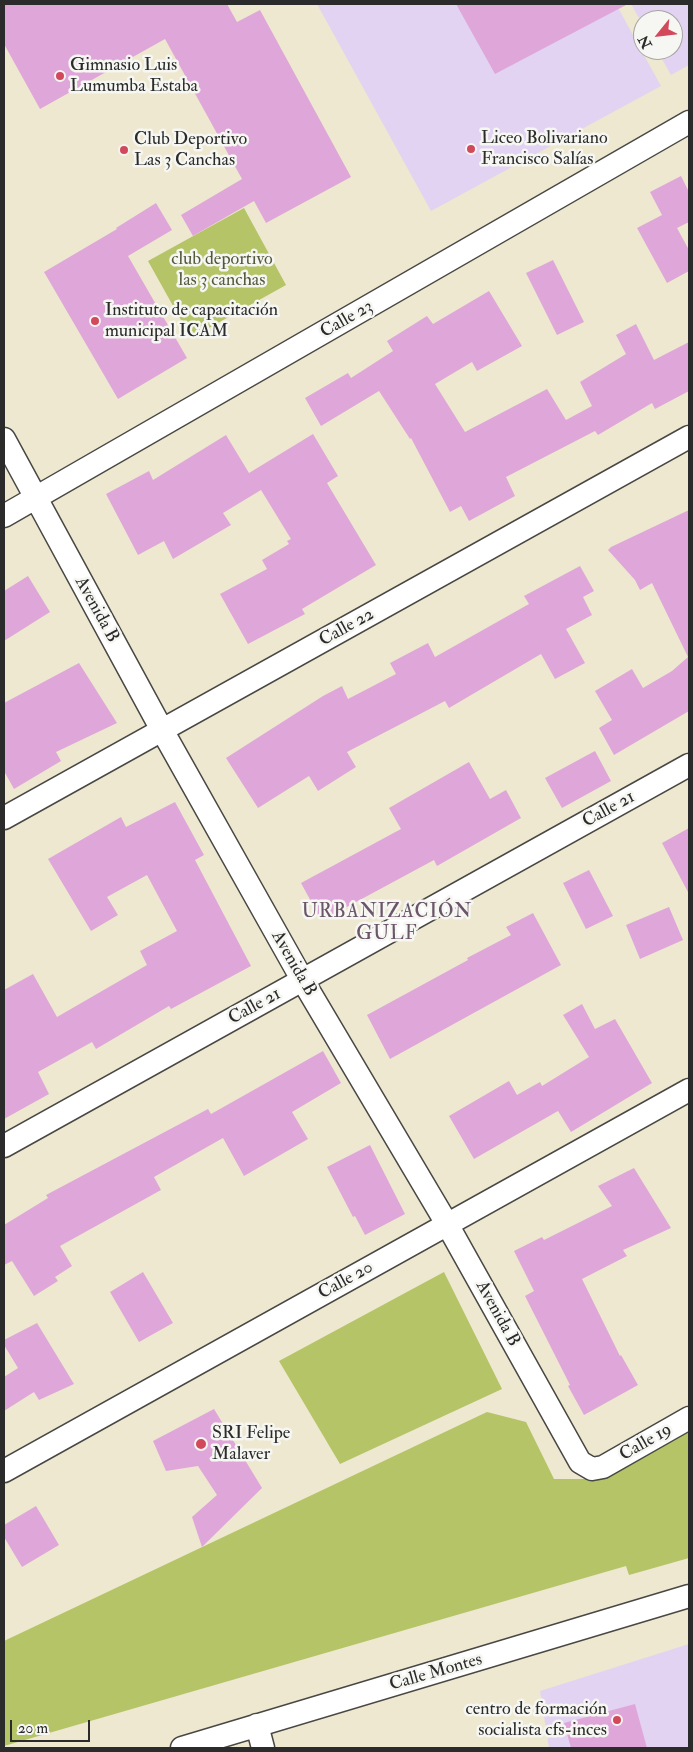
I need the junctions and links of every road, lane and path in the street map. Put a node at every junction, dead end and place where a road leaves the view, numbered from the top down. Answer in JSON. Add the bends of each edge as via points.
{"nodes":[{"id":1,"x":689,"y":122,"type":"edge"},
{"id":2,"x":689,"y":437,"type":"edge"},
{"id":3,"x":4,"y":439,"type":"edge"},
{"id":4,"x":37,"y":498,"type":"junction"},
{"id":5,"x":4,"y":516,"type":"edge"},
{"id":6,"x":162,"y":730,"type":"junction"},
{"id":7,"x":689,"y":765,"type":"edge"},
{"id":8,"x":4,"y":818,"type":"edge"},
{"id":9,"x":303,"y":981,"type":"junction"},
{"id":10,"x":689,"y":1090,"type":"edge"},
{"id":11,"x":4,"y":1146,"type":"edge"},
{"id":12,"x":447,"y":1224,"type":"junction"},
{"id":13,"x":689,"y":1418,"type":"edge"},
{"id":14,"x":603,"y":1467,"type":"joint"},
{"id":15,"x":4,"y":1472,"type":"edge"},
{"id":16,"x":689,"y":1596,"type":"edge"},
{"id":17,"x":257,"y":1725,"type":"junction"},
{"id":18,"x":182,"y":1748,"type":"edge"},
{"id":19,"x":263,"y":1748,"type":"edge"}],
"edges":[{"from":1,"to":4,"type":"street","name":"Calle 23"},
{"from":2,"to":6,"type":"street","name":"Calle 22"},
{"from":3,"to":4,"type":"street","name":"Avenida B"},
{"from":4,"to":5,"type":"street","name":"Calle 23"},
{"from":4,"to":6,"type":"street","name":"Avenida B"},
{"from":6,"to":8,"type":"street","name":"Calle 22"},
{"from":6,"to":9,"type":"street","name":"Avenida B"},
{"from":7,"to":9,"type":"street","name":"Calle 21"},
{"from":9,"to":11,"type":"street","name":"Calle 21"},
{"from":9,"to":12,"type":"street","name":"Avenida B"},
{"from":10,"to":12,"type":"street","name":"Calle 20"},
{"from":12,"to":14,"type":"street","name":"Avenida B","via":[[580,1462],[592,1469]]},
{"from":12,"to":15,"type":"street","name":"Calle 20"},
{"from":13,"to":14,"type":"street","name":"Calle 19"},
{"from":16,"to":17,"type":"street","name":"Calle Montes"},
{"from":17,"to":18,"type":"street","name":"Calle Montes"},
{"from":17,"to":19,"type":"street"}]}
